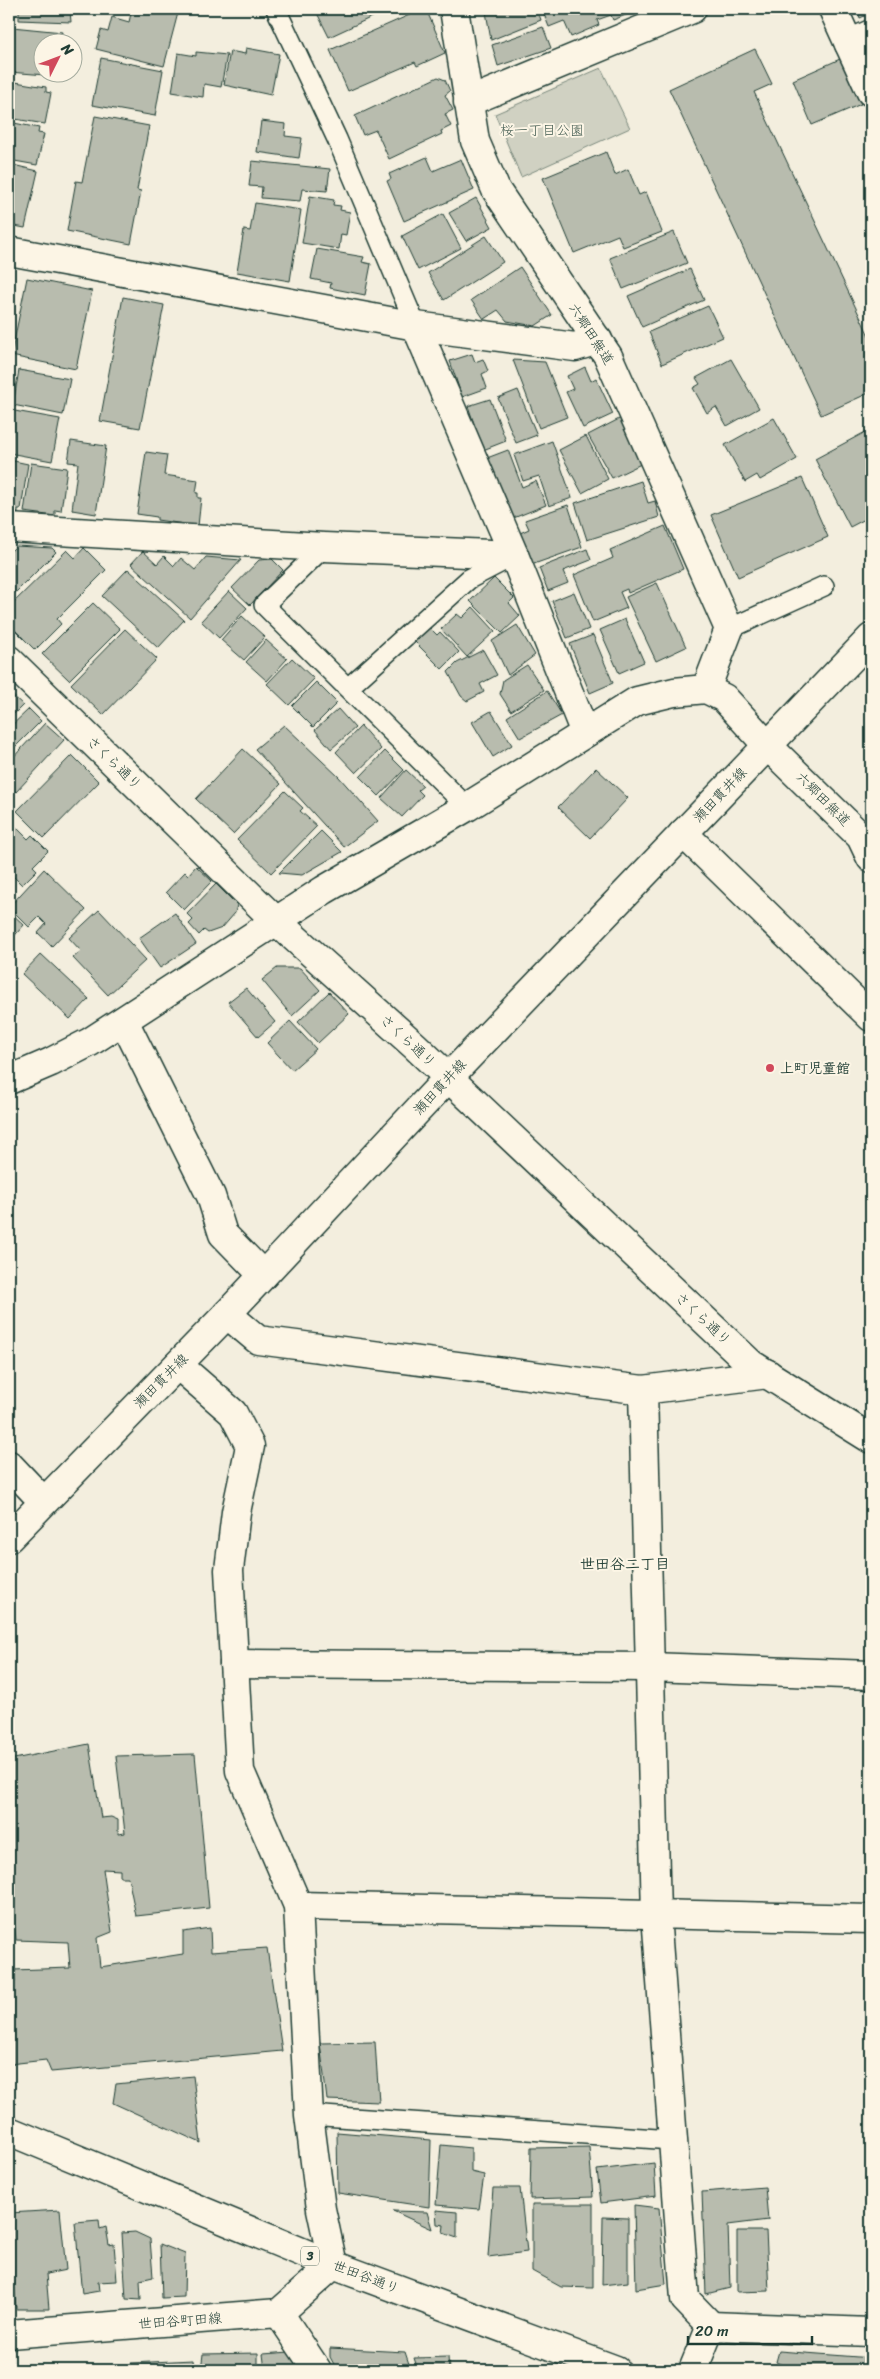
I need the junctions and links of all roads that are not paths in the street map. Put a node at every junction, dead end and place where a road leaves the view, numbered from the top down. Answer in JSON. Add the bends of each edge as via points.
{"nodes":[{"id":1,"x":276,"y":9,"type":"edge"},
{"id":2,"x":454,"y":9,"type":"edge"},
{"id":3,"x":692,"y":9,"type":"edge"},
{"id":4,"x":833,"y":9,"type":"edge"},
{"id":5,"x":860,"y":39,"type":"edge"},
{"id":6,"x":871,"y":92,"type":"edge"},
{"id":7,"x":468,"y":102,"type":"junction"},
{"id":8,"x":9,"y":250,"type":"edge"},
{"id":9,"x":416,"y":326,"type":"junction"},
{"id":10,"x":598,"y":340,"type":"junction"},
{"id":11,"x":9,"y":528,"type":"edge"},
{"id":12,"x":324,"y":547,"type":"junction"},
{"id":13,"x":514,"y":556,"type":"junction"},
{"id":14,"x":824,"y":586,"type":"dead end"},
{"id":15,"x":729,"y":628,"type":"junction"},
{"id":16,"x":871,"y":638,"type":"edge"},
{"id":17,"x":9,"y":660,"type":"edge"},
{"id":18,"x":348,"y":688,"type":"junction"},
{"id":19,"x":706,"y":689,"type":"junction"},
{"id":20,"x":585,"y":733,"type":"junction"},
{"id":21,"x":767,"y":744,"type":"junction"},
{"id":22,"x":467,"y":807,"type":"junction"},
{"id":23,"x":682,"y":833,"type":"junction"},
{"id":24,"x":871,"y":858,"type":"edge"},
{"id":25,"x":276,"y":922,"type":"junction"},
{"id":26,"x":871,"y":1017,"type":"edge"},
{"id":27,"x":124,"y":1021,"type":"junction"},
{"id":28,"x":448,"y":1078,"type":"junction"},
{"id":29,"x":9,"y":1080,"type":"edge"},
{"id":30,"x":264,"y":1275,"type":"junction"},
{"id":31,"x":227,"y":1314,"type":"junction"},
{"id":32,"x":178,"y":1365,"type":"junction"},
{"id":33,"x":768,"y":1374,"type":"junction"},
{"id":34,"x":643,"y":1390,"type":"junction"},
{"id":35,"x":871,"y":1439,"type":"edge"},
{"id":36,"x":9,"y":1465,"type":"edge"},
{"id":37,"x":43,"y":1501,"type":"junction"},
{"id":38,"x":9,"y":1538,"type":"edge"},
{"id":39,"x":234,"y":1664,"type":"junction"},
{"id":40,"x":650,"y":1667,"type":"junction"},
{"id":41,"x":871,"y":1674,"type":"edge"},
{"id":42,"x":298,"y":1906,"type":"junction"},
{"id":43,"x":656,"y":1915,"type":"junction"},
{"id":44,"x":871,"y":1919,"type":"edge"},
{"id":45,"x":309,"y":2115,"type":"junction"},
{"id":46,"x":9,"y":2131,"type":"edge"},
{"id":47,"x":672,"y":2140,"type":"junction"},
{"id":48,"x":333,"y":2265,"type":"junction"},
{"id":49,"x":279,"y":2313,"type":"junction"},
{"id":50,"x":711,"y":2326,"type":"junction"},
{"id":51,"x":871,"y":2332,"type":"edge"},
{"id":52,"x":9,"y":2334,"type":"edge"},
{"id":53,"x":317,"y":2370,"type":"edge"},
{"id":54,"x":616,"y":2370,"type":"edge"},
{"id":55,"x":693,"y":2370,"type":"edge"}],
"edges":[{"from":1,"to":9,"type":"lane","via":[[337,139]]},
{"from":2,"to":7,"type":"street","name":"六郷田無道"},
{"from":3,"to":7,"type":"street"},
{"from":4,"to":5,"type":"street"},
{"from":5,"to":6,"type":"street"},
{"from":7,"to":10,"type":"street","name":"六郷田無道","via":[[475,141],[496,190]]},
{"from":8,"to":9,"type":"street"},
{"from":9,"to":10,"type":"street","via":[[575,347]]},
{"from":9,"to":13,"type":"street"},
{"from":10,"to":15,"type":"street","name":"六郷田無道"},
{"from":11,"to":12,"type":"street"},
{"from":12,"to":13,"type":"street"},
{"from":12,"to":18,"type":"lane","via":[[264,604]]},
{"from":13,"to":18,"type":"lane","via":[[469,578]]},
{"from":13,"to":20,"type":"street"},
{"from":14,"to":15,"type":"lane"},
{"from":15,"to":19,"type":"street"},
{"from":16,"to":21,"type":"street","name":"瀬田貫井線"},
{"from":17,"to":25,"type":"street","name":"さくら通り"},
{"from":18,"to":22,"type":"lane"},
{"from":19,"to":20,"type":"street","via":[[636,701]]},
{"from":19,"to":21,"type":"street","name":"六郷田無道","via":[[724,698]]},
{"from":20,"to":22,"type":"street"},
{"from":21,"to":23,"type":"street","name":"瀬田貫井線"},
{"from":21,"to":24,"type":"street","name":"六郷田無道","via":[[861,838]]},
{"from":22,"to":25,"type":"street","via":[[324,890]]},
{"from":23,"to":26,"type":"street"},
{"from":23,"to":28,"type":"street","name":"瀬田貫井線"},
{"from":25,"to":27,"type":"street"},
{"from":25,"to":28,"type":"street","name":"さくら通り"},
{"from":27,"to":29,"type":"street","via":[[52,1062]]},
{"from":27,"to":30,"type":"street","via":[[211,1196],[223,1234]]},
{"from":28,"to":30,"type":"street","name":"瀬田貫井線"},
{"from":28,"to":33,"type":"street","name":"さくら通り","via":[[751,1364]]},
{"from":30,"to":31,"type":"street","name":"瀬田貫井線"},
{"from":31,"to":32,"type":"street","name":"瀬田貫井線"},
{"from":31,"to":34,"type":"street","via":[[258,1340]]},
{"from":32,"to":37,"type":"street","name":"瀬田貫井線"},
{"from":32,"to":39,"type":"street","via":[[233,1412],[250,1446],[236,1512],[229,1570]]},
{"from":33,"to":34,"type":"street"},
{"from":33,"to":35,"type":"street","name":"さくら通り"},
{"from":34,"to":40,"type":"street"},
{"from":36,"to":37,"type":"street"},
{"from":37,"to":38,"type":"street","name":"瀬田貫井線"},
{"from":39,"to":40,"type":"street"},
{"from":39,"to":42,"type":"street","via":[[240,1771]]},
{"from":40,"to":41,"type":"street"},
{"from":40,"to":43,"type":"street"},
{"from":42,"to":43,"type":"street"},
{"from":42,"to":45,"type":"street"},
{"from":43,"to":44,"type":"street"},
{"from":43,"to":47,"type":"street"},
{"from":45,"to":47,"type":"lane"},
{"from":45,"to":48,"type":"street","via":[[321,2209]]},
{"from":46,"to":48,"type":"street","name":"世田谷通り","number":"3"},
{"from":47,"to":50,"type":"street","via":[[685,2299]]},
{"from":48,"to":49,"type":"street","number":"3"},
{"from":48,"to":54,"type":"street","name":"世田谷通り","number":"3"},
{"from":49,"to":52,"type":"street","name":"世田谷町田線"},
{"from":49,"to":53,"type":"street"},
{"from":50,"to":51,"type":"street"},
{"from":50,"to":55,"type":"street"}]}
